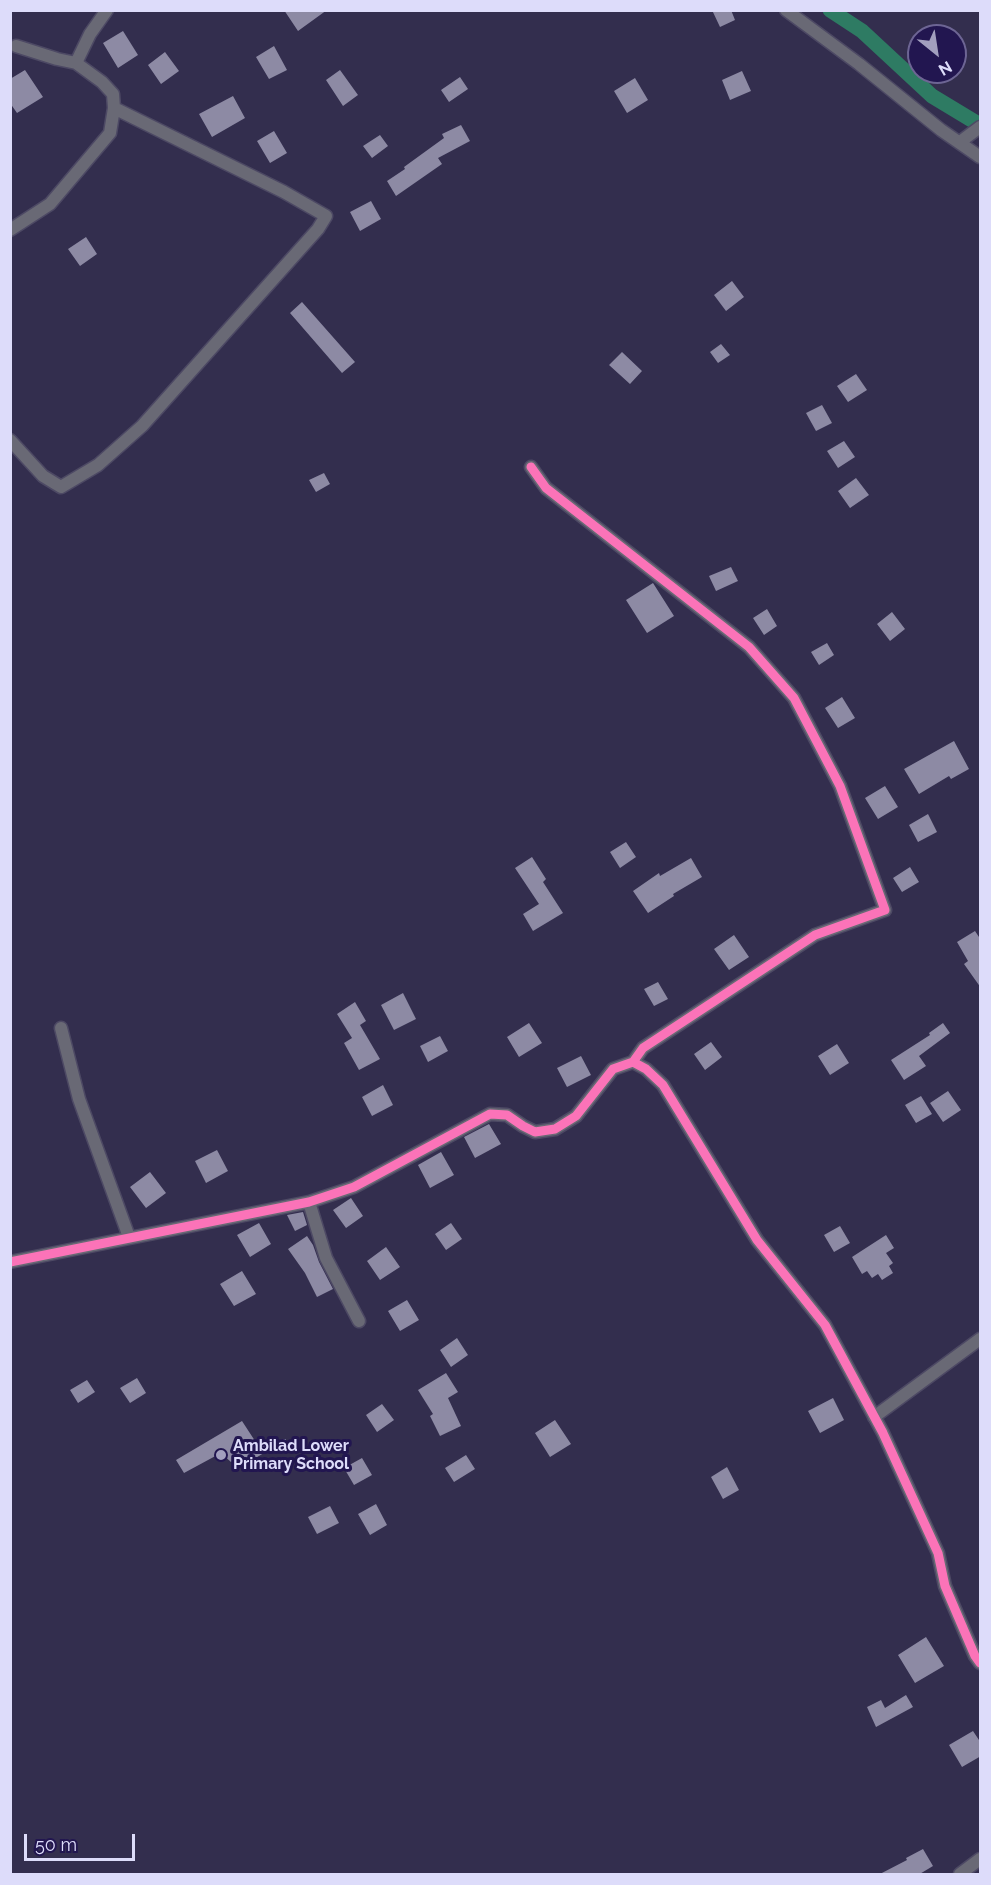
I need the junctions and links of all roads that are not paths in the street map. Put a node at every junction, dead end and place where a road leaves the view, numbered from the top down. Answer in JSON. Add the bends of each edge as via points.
{"nodes":[{"id":1,"x":107,"y":10,"type":"edge"},
{"id":2,"x":786,"y":10,"type":"edge"},
{"id":3,"x":16,"y":46,"type":"dead end"},
{"id":4,"x":76,"y":63,"type":"junction"},
{"id":5,"x":114,"y":108,"type":"junction"},
{"id":6,"x":981,"y":127,"type":"edge"},
{"id":7,"x":960,"y":142,"type":"junction"},
{"id":8,"x":981,"y":157,"type":"edge"},
{"id":9,"x":10,"y":230,"type":"edge"},
{"id":10,"x":10,"y":440,"type":"edge"},
{"id":11,"x":531,"y":467,"type":"dead end"},
{"id":12,"x":61,"y":1028,"type":"dead end"},
{"id":13,"x":633,"y":1062,"type":"junction"},
{"id":14,"x":309,"y":1202,"type":"junction"},
{"id":15,"x":129,"y":1237,"type":"junction"},
{"id":16,"x":10,"y":1262,"type":"edge"},
{"id":17,"x":360,"y":1321,"type":"dead end"},
{"id":18,"x":981,"y":1339,"type":"edge"},
{"id":19,"x":874,"y":1417,"type":"junction"},
{"id":20,"x":981,"y":1663,"type":"edge"},
{"id":21,"x":981,"y":1858,"type":"edge"},
{"id":22,"x":960,"y":1875,"type":"edge"}],
"edges":[{"from":1,"to":4,"type":"street"},
{"from":2,"to":7,"type":"street"},
{"from":3,"to":4,"type":"street"},
{"from":4,"to":5,"type":"street","via":[[113,94]]},
{"from":5,"to":9,"type":"street","via":[[110,133],[50,204]]},
{"from":5,"to":10,"type":"street","via":[[326,216],[142,426],[99,465],[61,487],[43,476]]},
{"from":6,"to":7,"type":"street"},
{"from":7,"to":8,"type":"street"},
{"from":11,"to":13,"type":"street","via":[[546,488],[749,647],[794,698],[840,786],[885,910],[815,935],[643,1048]]},
{"from":12,"to":15,"type":"street","via":[[79,1099]]},
{"from":13,"to":14,"type":"street","via":[[613,1069],[576,1116],[555,1129],[535,1132],[507,1115],[490,1114],[354,1187]]},
{"from":13,"to":19,"type":"street","via":[[663,1085],[757,1240],[825,1325]]},
{"from":14,"to":15,"type":"street"},
{"from":14,"to":17,"type":"street","via":[[326,1258]]},
{"from":15,"to":16,"type":"street"},
{"from":18,"to":19,"type":"street"},
{"from":19,"to":20,"type":"street","via":[[938,1553],[945,1586]]},
{"from":21,"to":22,"type":"street"}]}
